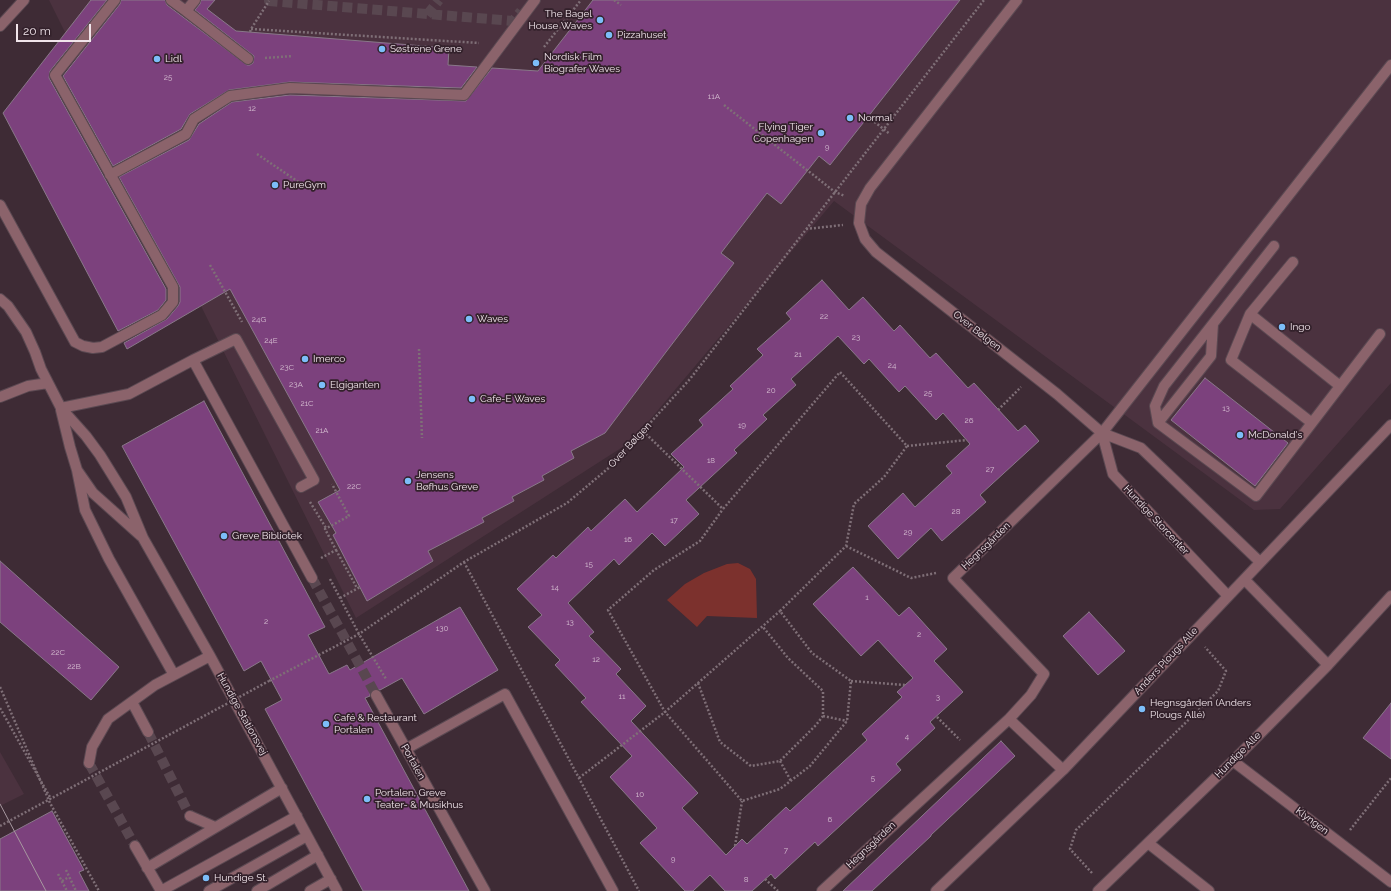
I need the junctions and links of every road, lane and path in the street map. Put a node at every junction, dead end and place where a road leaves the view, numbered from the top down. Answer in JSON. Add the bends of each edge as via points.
{"nodes":[{"id":1,"x":24,"y":0,"type":"edge"},
{"id":2,"x":115,"y":0,"type":"edge"},
{"id":3,"x":171,"y":0,"type":"edge"},
{"id":4,"x":195,"y":0,"type":"edge"},
{"id":5,"x":535,"y":0,"type":"edge"},
{"id":6,"x":581,"y":0,"type":"edge"},
{"id":7,"x":614,"y":0,"type":"edge"},
{"id":8,"x":984,"y":0,"type":"edge"},
{"id":9,"x":1017,"y":0,"type":"edge"},
{"id":10,"x":269,"y":1,"type":"dead end"},
{"id":11,"x":621,"y":5,"type":"dead end"},
{"id":12,"x":186,"y":11,"type":"junction"},
{"id":13,"x":0,"y":26,"type":"edge"},
{"id":14,"x":479,"y":43,"type":"dead end"},
{"id":15,"x":544,"y":47,"type":"dead end"},
{"id":16,"x":293,"y":56,"type":"dead end"},
{"id":17,"x":248,"y":59,"type":"joint"},
{"id":18,"x":1391,"y":66,"type":"edge"},
{"id":19,"x":724,"y":105,"type":"dead end"},
{"id":20,"x":868,"y":117,"type":"dead end"},
{"id":21,"x":884,"y":129,"type":"junction"},
{"id":22,"x":257,"y":154,"type":"dead end"},
{"id":23,"x":110,"y":175,"type":"junction"},
{"id":24,"x":306,"y":188,"type":"dead end"},
{"id":25,"x":835,"y":192,"type":"junction"},
{"id":26,"x":0,"y":206,"type":"edge"},
{"id":27,"x":859,"y":223,"type":"junction"},
{"id":28,"x":805,"y":230,"type":"junction"},
{"id":29,"x":1274,"y":246,"type":"dead end"},
{"id":30,"x":1293,"y":262,"type":"dead end"},
{"id":31,"x":210,"y":265,"type":"dead end"},
{"id":32,"x":227,"y":295,"type":"dead end"},
{"id":33,"x":0,"y":299,"type":"edge"},
{"id":34,"x":1250,"y":314,"type":"junction"},
{"id":35,"x":1213,"y":324,"type":"junction"},
{"id":36,"x":1380,"y":334,"type":"dead end"},
{"id":37,"x":419,"y":349,"type":"dead end"},
{"id":38,"x":193,"y":360,"type":"junction"},
{"id":39,"x":1033,"y":375,"type":"junction"},
{"id":40,"x":48,"y":383,"type":"junction"},
{"id":41,"x":1340,"y":386,"type":"junction"},
{"id":42,"x":0,"y":397,"type":"edge"},
{"id":43,"x":61,"y":408,"type":"junction"},
{"id":44,"x":998,"y":410,"type":"dead end"},
{"id":45,"x":1158,"y":423,"type":"junction"},
{"id":46,"x":1312,"y":423,"type":"junction"},
{"id":47,"x":1391,"y":425,"type":"edge"},
{"id":48,"x":643,"y":431,"type":"junction"},
{"id":49,"x":1102,"y":433,"type":"junction"},
{"id":50,"x":422,"y":438,"type":"dead end"},
{"id":51,"x":967,"y":440,"type":"dead end"},
{"id":52,"x":907,"y":446,"type":"junction"},
{"id":53,"x":77,"y":470,"type":"junction"},
{"id":54,"x":301,"y":488,"type":"dead end"},
{"id":55,"x":308,"y":500,"type":"dead end"},
{"id":56,"x":723,"y":509,"type":"junction"},
{"id":57,"x":326,"y":528,"type":"dead end"},
{"id":58,"x":143,"y":538,"type":"junction"},
{"id":59,"x":846,"y":546,"type":"junction"},
{"id":60,"x":336,"y":550,"type":"dead end"},
{"id":61,"x":464,"y":562,"type":"junction"},
{"id":62,"x":1260,"y":562,"type":"junction"},
{"id":63,"x":312,"y":578,"type":"tunnel mouth"},
{"id":64,"x":330,"y":578,"type":"dead end"},
{"id":65,"x":953,"y":578,"type":"junction"},
{"id":66,"x":1245,"y":580,"type":"junction"},
{"id":67,"x":1228,"y":596,"type":"junction"},
{"id":68,"x":1391,"y":596,"type":"edge"},
{"id":69,"x":340,"y":598,"type":"junction"},
{"id":70,"x":780,"y":611,"type":"junction"},
{"id":71,"x":763,"y":627,"type":"junction"},
{"id":72,"x":1192,"y":633,"type":"junction"},
{"id":73,"x":359,"y":634,"type":"junction"},
{"id":74,"x":210,"y":656,"type":"junction"},
{"id":75,"x":1328,"y":665,"type":"junction"},
{"id":76,"x":174,"y":675,"type":"junction"},
{"id":77,"x":386,"y":679,"type":"dead end"},
{"id":78,"x":852,"y":681,"type":"junction"},
{"id":79,"x":698,"y":683,"type":"junction"},
{"id":80,"x":905,"y":685,"type":"dead end"},
{"id":81,"x":0,"y":687,"type":"edge"},
{"id":82,"x":376,"y":696,"type":"tunnel mouth"},
{"id":83,"x":132,"y":702,"type":"junction"},
{"id":84,"x":0,"y":708,"type":"edge"},
{"id":85,"x":665,"y":712,"type":"junction"},
{"id":86,"x":823,"y":716,"type":"junction"},
{"id":87,"x":937,"y":716,"type":"dead end"},
{"id":88,"x":1009,"y":719,"type":"junction"},
{"id":89,"x":847,"y":721,"type":"junction"},
{"id":90,"x":148,"y":732,"type":"tunnel mouth"},
{"id":91,"x":406,"y":749,"type":"junction"},
{"id":92,"x":972,"y":752,"type":"junction"},
{"id":93,"x":780,"y":760,"type":"junction"},
{"id":94,"x":1233,"y":761,"type":"junction"},
{"id":95,"x":90,"y":763,"type":"tunnel mouth"},
{"id":96,"x":1063,"y":770,"type":"junction"},
{"id":97,"x":579,"y":778,"type":"junction"},
{"id":98,"x":1391,"y":778,"type":"edge"},
{"id":99,"x":791,"y":781,"type":"junction"},
{"id":100,"x":282,"y":788,"type":"junction"},
{"id":101,"x":51,"y":799,"type":"junction"},
{"id":102,"x":742,"y":801,"type":"junction"},
{"id":103,"x":190,"y":816,"type":"tunnel mouth"},
{"id":104,"x":297,"y":816,"type":"junction"},
{"id":105,"x":0,"y":826,"type":"edge"},
{"id":106,"x":215,"y":827,"type":"junction"},
{"id":107,"x":308,"y":836,"type":"junction"},
{"id":108,"x":1340,"y":842,"type":"junction"},
{"id":109,"x":1148,"y":843,"type":"junction"},
{"id":110,"x":135,"y":846,"type":"tunnel mouth"},
{"id":111,"x":735,"y":846,"type":"dead end"},
{"id":112,"x":318,"y":855,"type":"junction"},
{"id":113,"x":147,"y":868,"type":"junction"},
{"id":114,"x":66,"y":870,"type":"dead end"},
{"id":115,"x":58,"y":874,"type":"dead end"},
{"id":116,"x":69,"y":877,"type":"junction"},
{"id":117,"x":331,"y":879,"type":"junction"},
{"id":118,"x":765,"y":879,"type":"dead end"},
{"id":119,"x":62,"y":882,"type":"junction"},
{"id":120,"x":1391,"y":882,"type":"edge"},
{"id":121,"x":1101,"y":888,"type":"edge"},
{"id":122,"x":67,"y":891,"type":"edge"},
{"id":123,"x":76,"y":891,"type":"edge"},
{"id":124,"x":99,"y":891,"type":"edge"},
{"id":125,"x":209,"y":891,"type":"edge"},
{"id":126,"x":257,"y":891,"type":"edge"},
{"id":127,"x":310,"y":891,"type":"edge"},
{"id":128,"x":337,"y":891,"type":"edge"},
{"id":129,"x":485,"y":891,"type":"edge"},
{"id":130,"x":613,"y":891,"type":"edge"},
{"id":131,"x":639,"y":891,"type":"edge"},
{"id":132,"x":778,"y":891,"type":"edge"},
{"id":133,"x":822,"y":891,"type":"edge"},
{"id":134,"x":936,"y":891,"type":"edge"},
{"id":135,"x":1209,"y":891,"type":"edge"}],
"edges":[{"from":1,"to":13,"type":"street"},
{"from":2,"to":23,"type":"street","via":[[55,76]]},
{"from":3,"to":12,"type":"street"},
{"from":4,"to":12,"type":"street"},
{"from":5,"to":23,"type":"street","via":[[464,95],[290,88],[230,96],[194,119],[186,134]]},
{"from":6,"to":15,"type":"path"},
{"from":7,"to":11,"type":"path"},
{"from":8,"to":21,"type":"path","name":"Over Bølgen"},
{"from":9,"to":27,"type":"street","via":[[870,188],[861,204]]},
{"from":10,"to":14,"type":"path","via":[[251,30]]},
{"from":12,"to":17,"type":"street"},
{"from":16,"to":17,"type":"path"},
{"from":18,"to":49,"type":"street","name":"Hegnsgården"},
{"from":19,"to":25,"type":"path"},
{"from":20,"to":21,"type":"path"},
{"from":21,"to":25,"type":"path","name":"Over Bølgen"},
{"from":22,"to":24,"type":"path"},
{"from":23,"to":26,"type":"street","via":[[173,287],[173,302],[162,315],[102,347],[82,346],[75,342]]},
{"from":25,"to":28,"type":"path","name":"Over Bølgen"},
{"from":27,"to":28,"type":"path"},
{"from":27,"to":39,"type":"street","name":"Over Bølgen","via":[[865,239],[876,252]]},
{"from":28,"to":48,"type":"path","name":"Over Bølgen","via":[[690,379]]},
{"from":29,"to":35,"type":"street"},
{"from":30,"to":34,"type":"street"},
{"from":31,"to":32,"type":"path"},
{"from":33,"to":40,"type":"street","name":"Hundige Stationsvej","via":[[26,332]]},
{"from":34,"to":41,"type":"street"},
{"from":34,"to":46,"type":"street","via":[[1231,360]]},
{"from":35,"to":45,"type":"street","via":[[1211,356]]},
{"from":35,"to":45,"type":"street","via":[[1164,386],[1155,406]]},
{"from":36,"to":41,"type":"street"},
{"from":37,"to":50,"type":"path"},
{"from":38,"to":43,"type":"street","via":[[129,394]]},
{"from":38,"to":54,"type":"street","via":[[236,339],[314,480]]},
{"from":38,"to":63,"type":"street"},
{"from":39,"to":44,"type":"path"},
{"from":39,"to":49,"type":"street","name":"Over Bølgen"},
{"from":40,"to":42,"type":"street","via":[[28,386]]},
{"from":40,"to":43,"type":"street","name":"Hundige Stationsvej"},
{"from":41,"to":46,"type":"street"},
{"from":43,"to":53,"type":"street","name":"Hundige Stationsvej"},
{"from":43,"to":58,"type":"street","name":"Hundige Stationsvej","via":[[100,455],[126,497]]},
{"from":45,"to":46,"type":"street","via":[[1256,496]]},
{"from":47,"to":62,"type":"street","name":"Anders Plougs Alle"},
{"from":48,"to":56,"type":"path"},
{"from":48,"to":61,"type":"path","name":"Over Bølgen","via":[[611,466],[567,503]]},
{"from":49,"to":62,"type":"street","name":"Over Bølgen","via":[[1141,448]]},
{"from":49,"to":65,"type":"street","name":"Hegnsgården"},
{"from":49,"to":67,"type":"street","name":"Hundige Storcenter","via":[[1113,474]]},
{"from":51,"to":52,"type":"path"},
{"from":52,"to":56,"type":"path","via":[[840,372]]},
{"from":52,"to":59,"type":"path","via":[[884,477],[854,504]]},
{"from":53,"to":58,"type":"street","name":"Hundige Stationsvej","via":[[93,493]]},
{"from":53,"to":76,"type":"street","via":[[85,510],[109,559]]},
{"from":55,"to":57,"type":"path"},
{"from":56,"to":85,"type":"path","via":[[700,541],[654,570],[608,610]]},
{"from":58,"to":74,"type":"street","name":"Hundige Stationsvej"},
{"from":59,"to":65,"type":"path","via":[[911,578],[934,572]]},
{"from":59,"to":70,"type":"path"},
{"from":60,"to":69,"type":"path","via":[[358,588]]},
{"from":61,"to":73,"type":"path","name":"Over Bølgen"},
{"from":61,"to":97,"type":"path"},
{"from":62,"to":66,"type":"street","name":"Anders Plougs Alle"},
{"from":64,"to":69,"type":"path"},
{"from":65,"to":88,"type":"street","name":"Hegnsgården","via":[[1044,674],[1031,695]]},
{"from":66,"to":67,"type":"street","name":"Anders Plougs Alle"},
{"from":66,"to":75,"type":"street"},
{"from":67,"to":72,"type":"street","name":"Anders Plougs Alle"},
{"from":68,"to":75,"type":"street","name":"Hundige Alle"},
{"from":69,"to":73,"type":"path"},
{"from":70,"to":71,"type":"path"},
{"from":70,"to":78,"type":"path","via":[[812,653]]},
{"from":71,"to":79,"type":"path"},
{"from":71,"to":86,"type":"path","via":[[788,658],[823,691]]},
{"from":72,"to":96,"type":"street","name":"Anders Plougs Alle"},
{"from":72,"to":121,"type":"path","via":[[1226,671],[1218,691],[1076,830],[1070,849]]},
{"from":73,"to":77,"type":"path"},
{"from":73,"to":101,"type":"path","name":"Over Bølgen","bridge":true},
{"from":74,"to":76,"type":"street"},
{"from":74,"to":100,"type":"street","name":"Hundige Stationsvej"},
{"from":75,"to":94,"type":"street","name":"Hundige Alle"},
{"from":76,"to":83,"type":"street"},
{"from":78,"to":80,"type":"path"},
{"from":78,"to":89,"type":"path"},
{"from":79,"to":85,"type":"path"},
{"from":79,"to":93,"type":"path","via":[[720,742],[751,766]]},
{"from":81,"to":124,"type":"path","via":[[50,803]]},
{"from":82,"to":91,"type":"street","name":"Portalen"},
{"from":83,"to":90,"type":"street"},
{"from":83,"to":95,"type":"street","via":[[108,719],[92,747]]},
{"from":84,"to":101,"type":"path","bridge":true},
{"from":85,"to":97,"type":"path"},
{"from":85,"to":102,"type":"path"},
{"from":86,"to":89,"type":"path"},
{"from":86,"to":93,"type":"path"},
{"from":87,"to":92,"type":"path"},
{"from":88,"to":92,"type":"street","name":"Hegnsgården"},
{"from":88,"to":96,"type":"street"},
{"from":89,"to":99,"type":"path","via":[[810,766]]},
{"from":91,"to":129,"type":"street","name":"Portalen"},
{"from":91,"to":130,"type":"street","via":[[505,694]]},
{"from":92,"to":133,"type":"street","name":"Hegnsgården"},
{"from":93,"to":99,"type":"path"},
{"from":94,"to":108,"type":"street","name":"Klyngen"},
{"from":94,"to":109,"type":"street","name":"Hundige Alle"},
{"from":96,"to":134,"type":"street","name":"Anders Plougs Alle"},
{"from":97,"to":131,"type":"path"},
{"from":98,"to":108,"type":"path"},
{"from":99,"to":102,"type":"path","via":[[780,789]]},
{"from":100,"to":104,"type":"street","name":"Hundige Stationsvej"},
{"from":100,"to":106,"type":"street"},
{"from":101,"to":105,"type":"path","name":"Over Bølgen","bridge":true},
{"from":102,"to":111,"type":"path"},
{"from":103,"to":106,"type":"street"},
{"from":104,"to":107,"type":"street","name":"Hundige Stationsvej"},
{"from":104,"to":113,"type":"street","via":[[161,891]]},
{"from":106,"to":113,"type":"street"},
{"from":107,"to":112,"type":"street","name":"Hundige Stationsvej"},
{"from":107,"to":125,"type":"street"},
{"from":108,"to":120,"type":"street","name":"Klyngen"},
{"from":109,"to":121,"type":"street","name":"Hundige Alle"},
{"from":109,"to":135,"type":"street"},
{"from":110,"to":113,"type":"street"},
{"from":112,"to":117,"type":"street","name":"Hundige Stationsvej"},
{"from":112,"to":126,"type":"street"},
{"from":114,"to":116,"type":"path"},
{"from":115,"to":119,"type":"path"},
{"from":116,"to":119,"type":"path"},
{"from":116,"to":123,"type":"path"},
{"from":117,"to":127,"type":"street"},
{"from":117,"to":128,"type":"street","name":"Hundige Stationsvej"},
{"from":118,"to":132,"type":"path"},
{"from":119,"to":122,"type":"path"}]}
